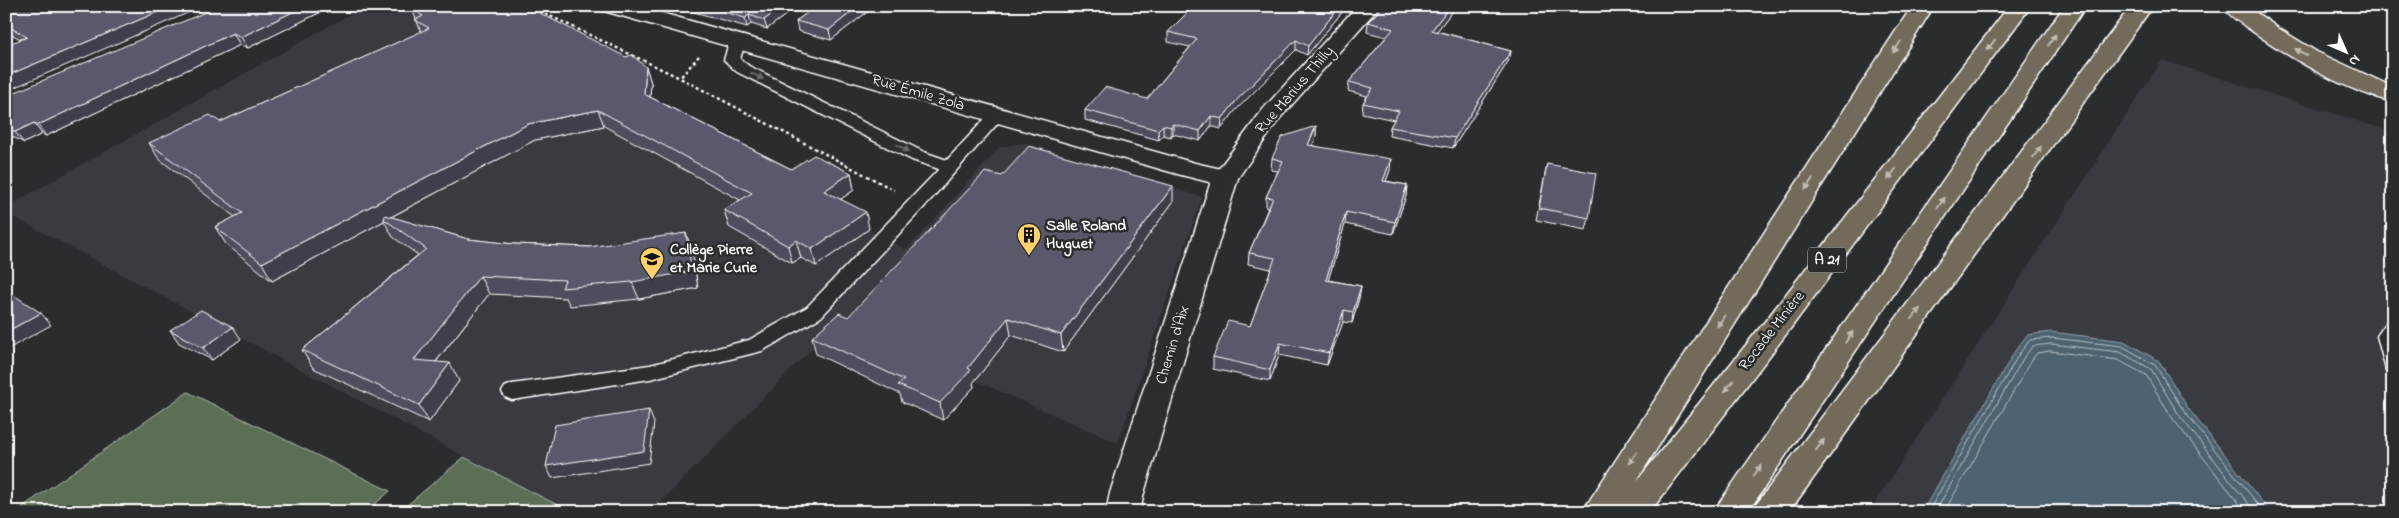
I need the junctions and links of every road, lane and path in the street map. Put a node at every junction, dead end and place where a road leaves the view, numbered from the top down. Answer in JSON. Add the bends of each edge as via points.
{"nodes":[{"id":1,"x":529,"y":6,"type":"edge"},
{"id":2,"x":612,"y":6,"type":"edge"},
{"id":3,"x":1369,"y":6,"type":"edge"},
{"id":4,"x":1923,"y":6,"type":"edge"},
{"id":5,"x":2020,"y":6,"type":"edge"},
{"id":6,"x":2075,"y":6,"type":"edge"},
{"id":7,"x":2142,"y":6,"type":"edge"},
{"id":8,"x":2233,"y":6,"type":"edge"},
{"id":9,"x":726,"y":40,"type":"junction"},
{"id":10,"x":680,"y":78,"type":"junction"},
{"id":11,"x":2393,"y":95,"type":"edge"},
{"id":12,"x":997,"y":115,"type":"junction"},
{"id":13,"x":950,"y":168,"type":"junction"},
{"id":14,"x":1225,"y":178,"type":"junction"},
{"id":15,"x":920,"y":201,"type":"junction"},
{"id":16,"x":2393,"y":328,"type":"edge"},
{"id":17,"x":2393,"y":365,"type":"edge"},
{"id":18,"x":512,"y":392,"type":"dead end"},
{"id":19,"x":1123,"y":512,"type":"edge"},
{"id":20,"x":1599,"y":512,"type":"edge"},
{"id":21,"x":1631,"y":512,"type":"edge"},
{"id":22,"x":1730,"y":512,"type":"edge"},
{"id":23,"x":1770,"y":512,"type":"edge"}],
"edges":[{"from":1,"to":10,"type":"path"},
{"from":2,"to":9,"type":"street","name":"Rue Émile Zola"},
{"from":3,"to":14,"type":"street","name":"Rue Marius Thilly","via":[[1272,113]]},
{"from":4,"to":20,"type":"highway","one_way":true},
{"from":5,"to":21,"type":"highway","name":"Rocade Minière","number":"A 21","one_way":true},
{"from":22,"to":6,"type":"highway","one_way":true},
{"from":23,"to":7,"type":"highway","one_way":true},
{"from":11,"to":8,"type":"highway","one_way":true,"via":[[2288,46]]},
{"from":9,"to":10,"type":"path"},
{"from":9,"to":12,"type":"street","name":"Rue Émile Zola"},
{"from":9,"to":13,"type":"lane","one_way":true,"via":[[732,60],[743,69],[918,156]]},
{"from":10,"to":15,"type":"path"},
{"from":12,"to":13,"type":"lane"},
{"from":12,"to":14,"type":"street","name":"Rue Émile Zola"},
{"from":13,"to":15,"type":"lane"},
{"from":14,"to":19,"type":"street","name":"Chemin d'Aix"},
{"from":15,"to":18,"type":"lane","via":[[814,312],[755,346],[650,372]]},
{"from":16,"to":17,"type":"lane","via":[[2387,336]]}]}
